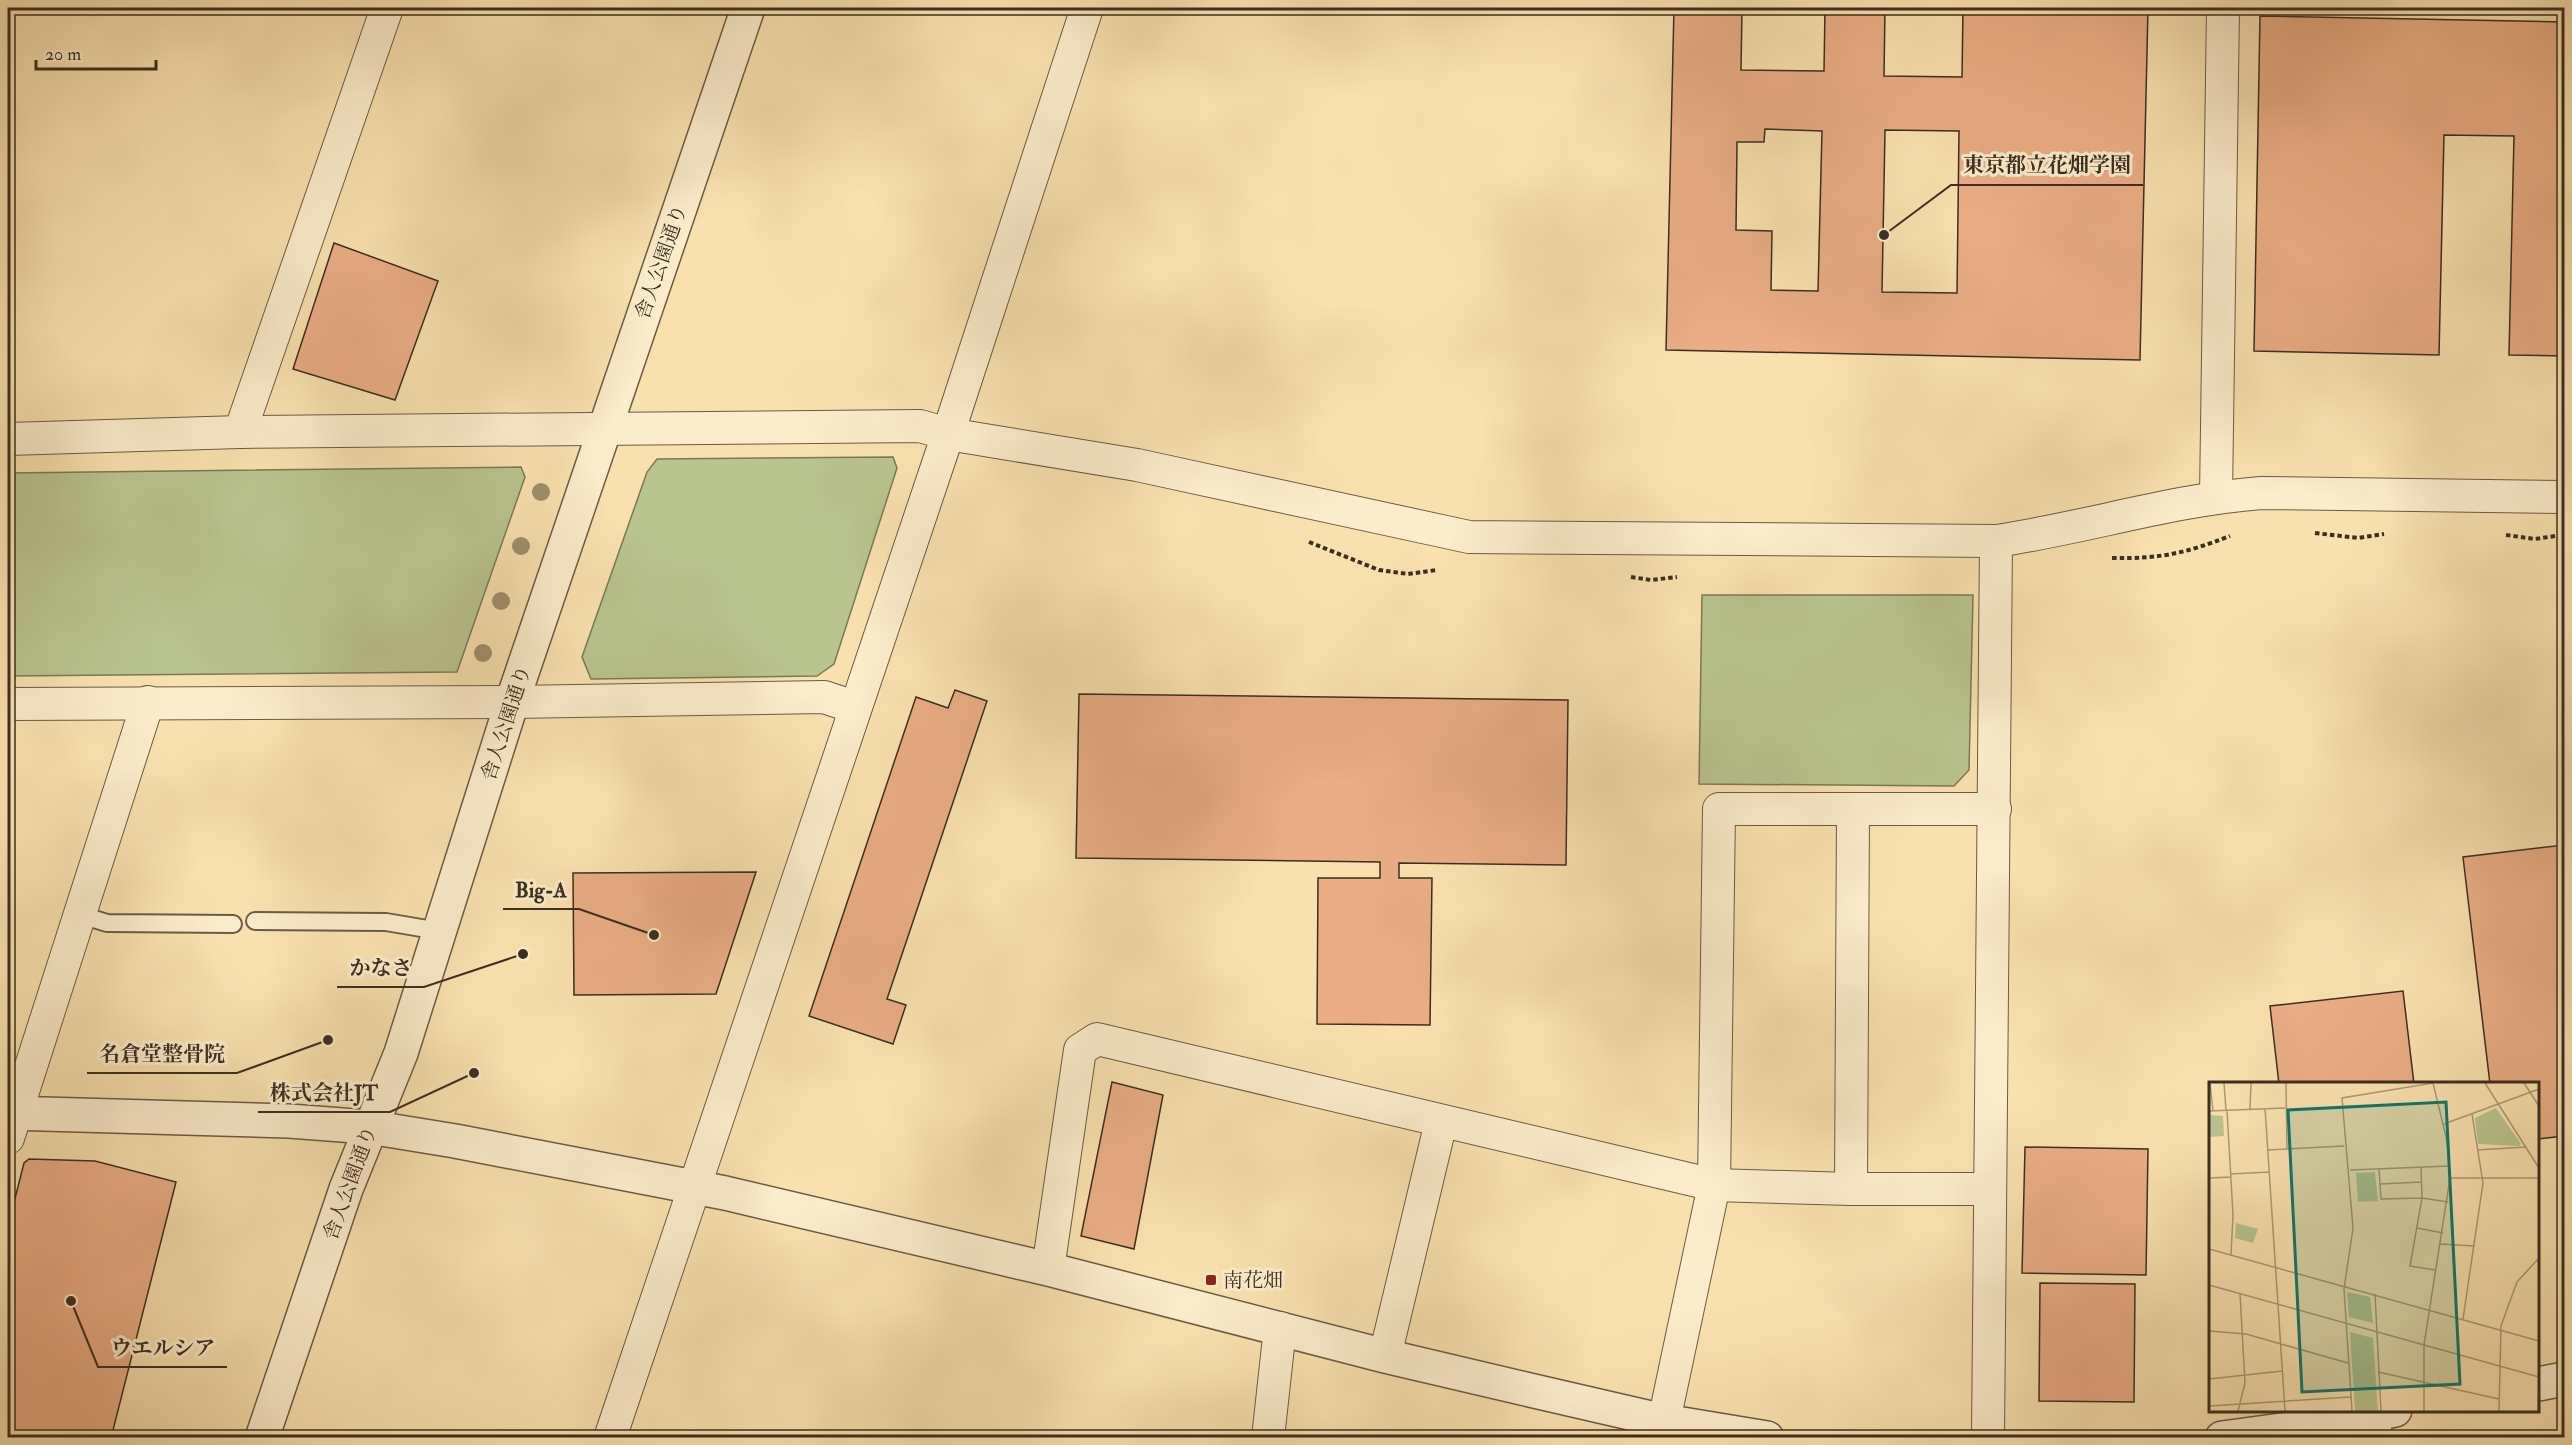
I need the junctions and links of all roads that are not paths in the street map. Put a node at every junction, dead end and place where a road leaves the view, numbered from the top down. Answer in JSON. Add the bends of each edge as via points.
{"nodes":[{"id":1,"x":387,"y":8,"type":"edge"},
{"id":2,"x":748,"y":8,"type":"edge"},
{"id":3,"x":1087,"y":8,"type":"edge"},
{"id":4,"x":2223,"y":8,"type":"edge"},
{"id":5,"x":605,"y":429,"type":"junction"},
{"id":6,"x":240,"y":432,"type":"junction"},
{"id":7,"x":948,"y":434,"type":"junction"},
{"id":8,"x":8,"y":439,"type":"edge"},
{"id":9,"x":2216,"y":496,"type":"junction"},
{"id":10,"x":2565,"y":497,"type":"edge"},
{"id":11,"x":1996,"y":541,"type":"junction"},
{"id":12,"x":148,"y":702,"type":"junction"},
{"id":13,"x":512,"y":702,"type":"junction"},
{"id":14,"x":8,"y":704,"type":"edge"},
{"id":15,"x":854,"y":707,"type":"junction"},
{"id":16,"x":1995,"y":810,"type":"junction"},
{"id":17,"x":1853,"y":811,"type":"junction"},
{"id":18,"x":81,"y":915,"type":"junction"},
{"id":19,"x":255,"y":921,"type":"dead end"},
{"id":20,"x":233,"y":924,"type":"dead end"},
{"id":21,"x":439,"y":931,"type":"junction"},
{"id":22,"x":11,"y":1122,"type":"edge"},
{"id":23,"x":1441,"y":1122,"type":"junction"},
{"id":24,"x":369,"y":1127,"type":"junction"},
{"id":25,"x":1714,"y":1185,"type":"junction"},
{"id":26,"x":695,"y":1187,"type":"junction"},
{"id":27,"x":1851,"y":1189,"type":"junction"},
{"id":28,"x":1990,"y":1189,"type":"junction"},
{"id":29,"x":1048,"y":1269,"type":"junction"},
{"id":30,"x":1280,"y":1328,"type":"junction"},
{"id":31,"x":1385,"y":1356,"type":"junction"},
{"id":32,"x":2565,"y":1379,"type":"edge"},
{"id":33,"x":2539,"y":1384,"type":"edge"},
{"id":34,"x":1664,"y":1420,"type":"junction"},
{"id":35,"x":2381,"y":1421,"type":"edge"},
{"id":36,"x":262,"y":1437,"type":"edge"},
{"id":37,"x":610,"y":1437,"type":"edge"},
{"id":38,"x":1268,"y":1437,"type":"edge"},
{"id":39,"x":1767,"y":1437,"type":"edge"},
{"id":40,"x":1988,"y":1437,"type":"edge"},
{"id":41,"x":2222,"y":1437,"type":"edge"}],
"edges":[{"from":1,"to":6,"type":"street"},
{"from":2,"to":5,"type":"street","name":"舎人公園通り"},
{"from":3,"to":7,"type":"street"},
{"from":4,"to":9,"type":"street"},
{"from":5,"to":6,"type":"street"},
{"from":5,"to":7,"type":"street","via":[[920,426]]},
{"from":5,"to":13,"type":"street","name":"舎人公園通り"},
{"from":6,"to":8,"type":"street"},
{"from":7,"to":11,"type":"street","via":[[1137,465],[1469,537]]},
{"from":7,"to":15,"type":"street"},
{"from":9,"to":10,"type":"street","via":[[2261,493]]},
{"from":9,"to":11,"type":"street"},
{"from":11,"to":16,"type":"street"},
{"from":12,"to":13,"type":"street"},
{"from":12,"to":14,"type":"street"},
{"from":12,"to":18,"type":"street"},
{"from":13,"to":15,"type":"street","via":[[824,698]]},
{"from":13,"to":21,"type":"street","name":"舎人公園通り"},
{"from":15,"to":26,"type":"street"},
{"from":16,"to":17,"type":"street"},
{"from":16,"to":28,"type":"street"},
{"from":17,"to":25,"type":"street","via":[[1719,809]]},
{"from":17,"to":27,"type":"street"},
{"from":18,"to":20,"type":"lane","via":[[107,923]]},
{"from":18,"to":22,"type":"street"},
{"from":19,"to":21,"type":"lane","via":[[386,922]]},
{"from":21,"to":24,"type":"street","name":"舎人公園通り","via":[[401,1053]]},
{"from":22,"to":24,"type":"street","via":[[289,1121]]},
{"from":23,"to":25,"type":"street"},
{"from":23,"to":29,"type":"street","via":[[1097,1039],[1080,1050]]},
{"from":23,"to":31,"type":"street"},
{"from":24,"to":26,"type":"street"},
{"from":24,"to":36,"type":"street","name":"舎人公園通り"},
{"from":25,"to":27,"type":"street"},
{"from":25,"to":34,"type":"street"},
{"from":26,"to":29,"type":"street"},
{"from":26,"to":37,"type":"street"},
{"from":27,"to":28,"type":"street"},
{"from":28,"to":40,"type":"street"},
{"from":29,"to":30,"type":"street"},
{"from":30,"to":31,"type":"street"},
{"from":30,"to":38,"type":"street"},
{"from":31,"to":34,"type":"street"},
{"from":32,"to":33,"type":"street"},
{"from":34,"to":39,"type":"street"},
{"from":35,"to":41,"type":"street"}]}
